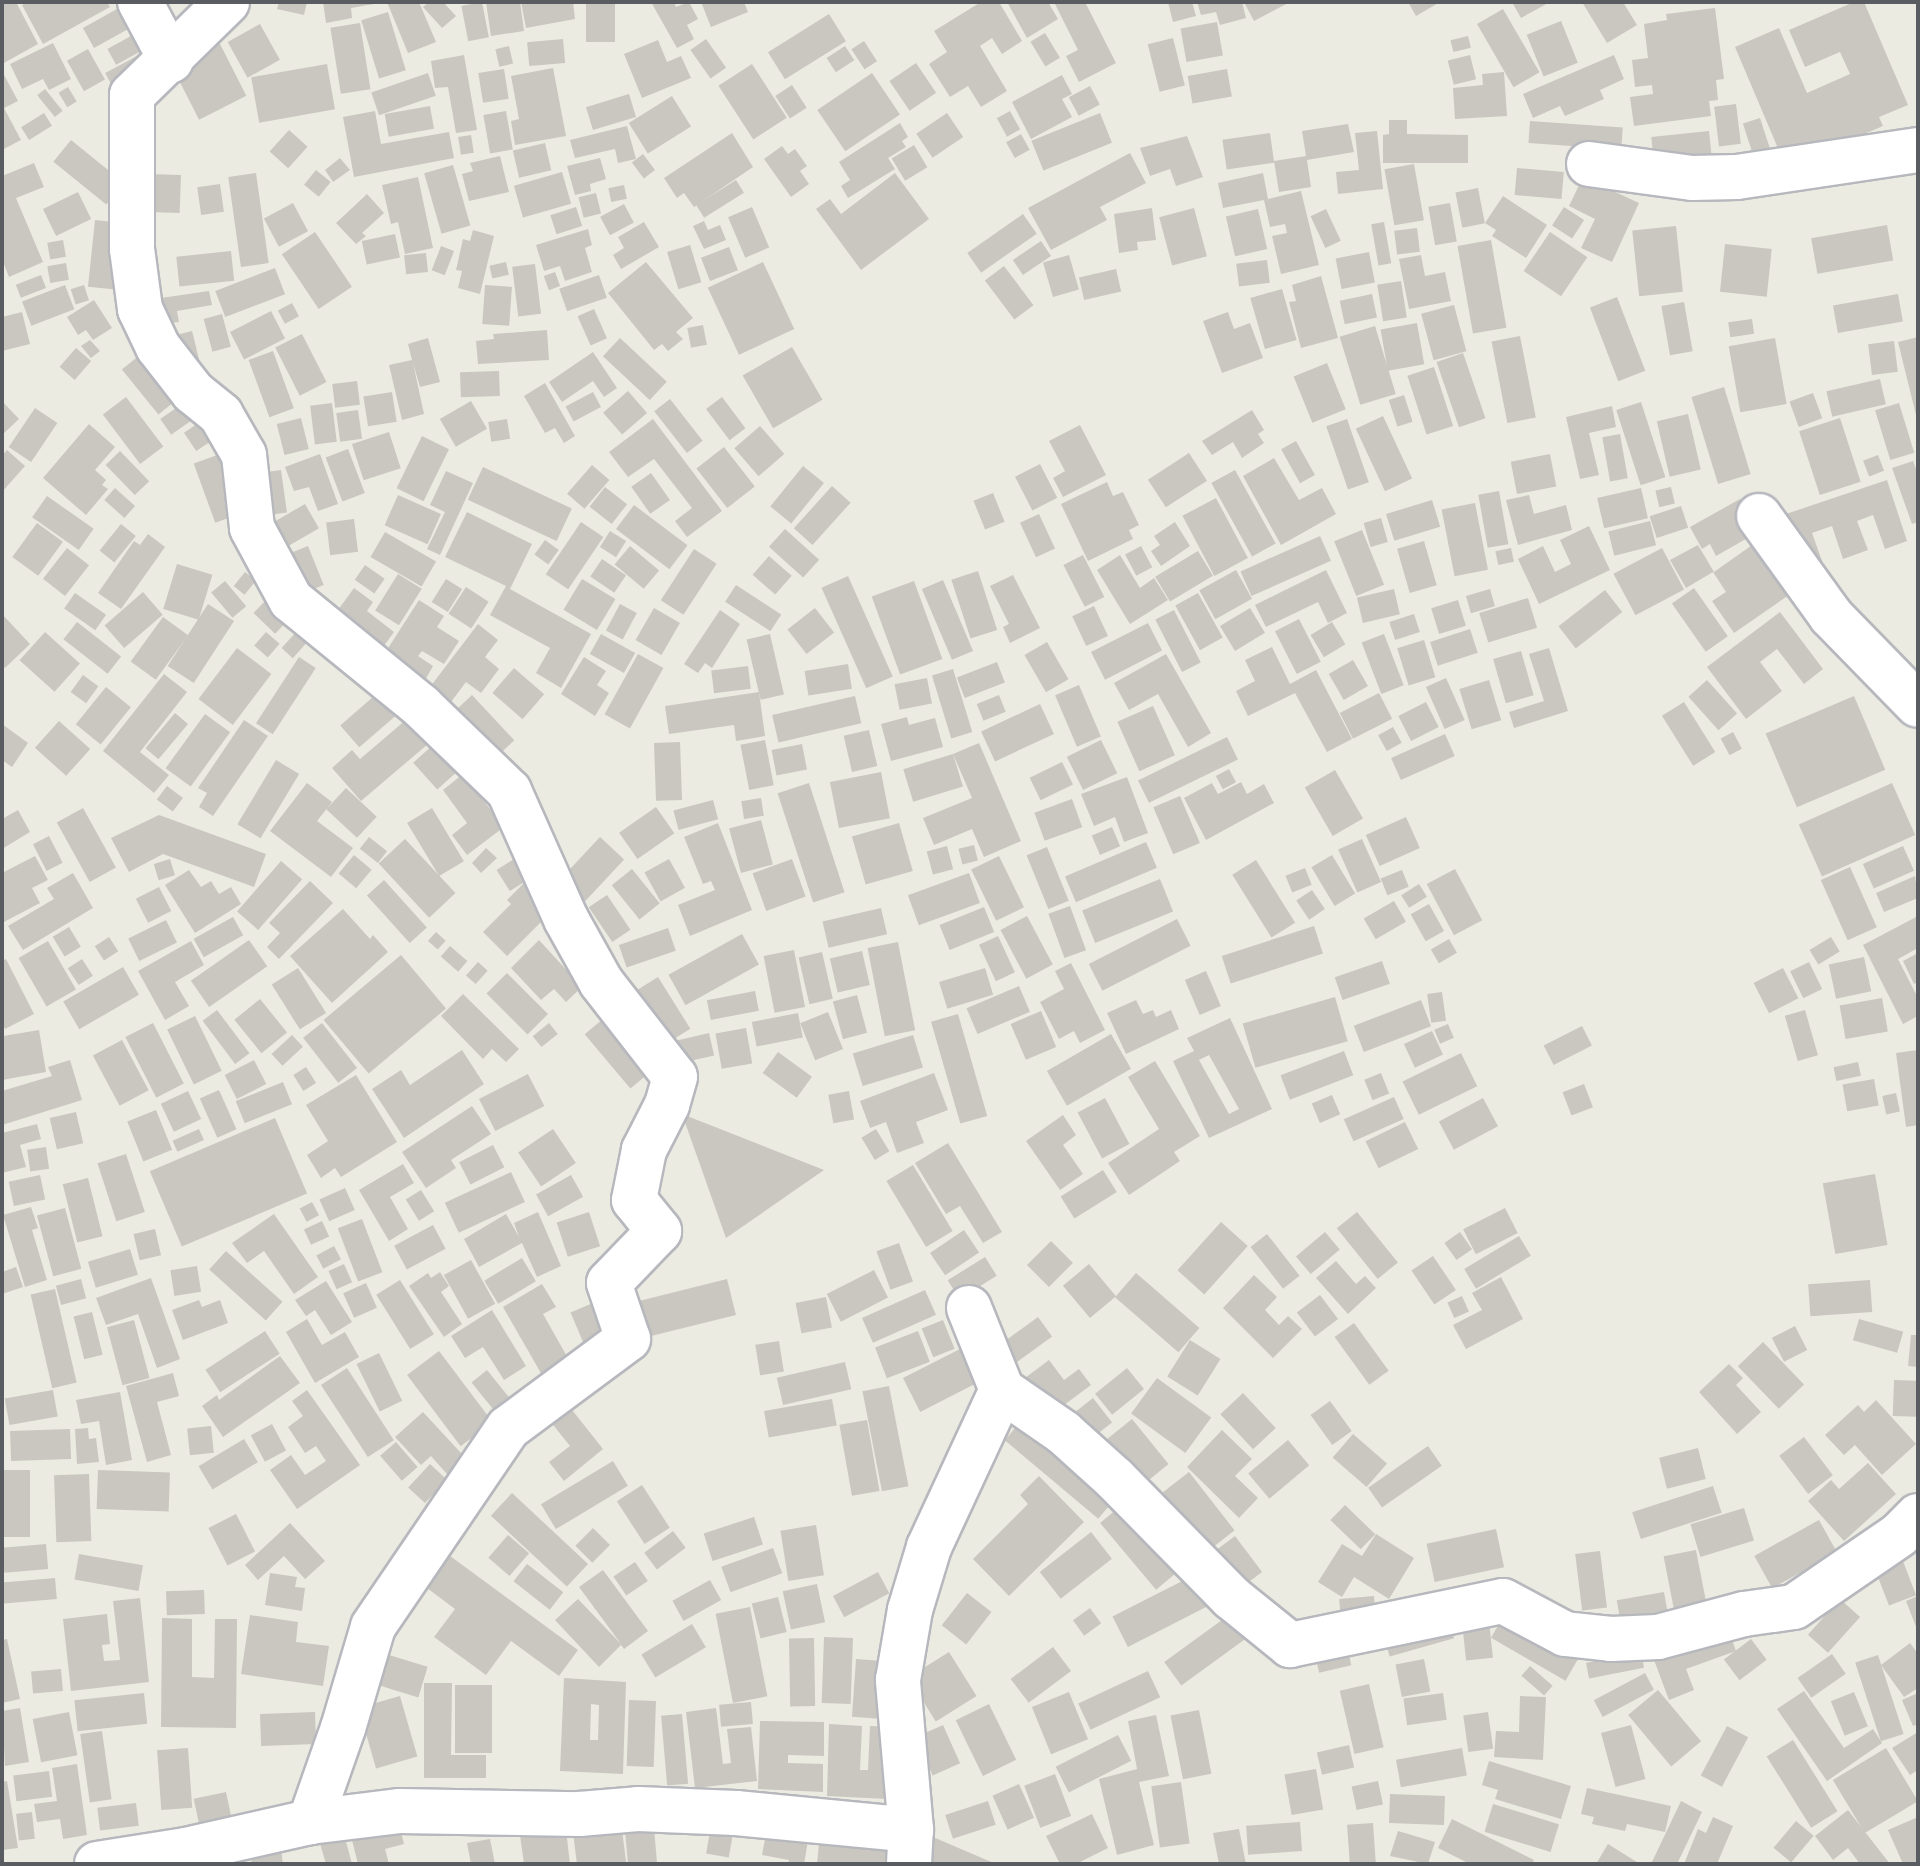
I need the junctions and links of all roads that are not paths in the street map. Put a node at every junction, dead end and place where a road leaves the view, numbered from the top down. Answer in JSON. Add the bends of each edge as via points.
{"nodes":[{"id":1,"x":140,"y":2,"type":"edge"},
{"id":2,"x":227,"y":2,"type":"edge"},
{"id":3,"x":171,"y":60,"type":"junction"},
{"id":4,"x":1918,"y":150,"type":"edge"},
{"id":5,"x":1589,"y":164,"type":"dead end"},
{"id":6,"x":1759,"y":516,"type":"dead end"},
{"id":7,"x":1918,"y":705,"type":"edge"},
{"id":8,"x":969,"y":1308,"type":"dead end"},
{"id":9,"x":1002,"y":1390,"type":"junction"},
{"id":10,"x":1918,"y":1516,"type":"edge"},
{"id":11,"x":310,"y":1822,"type":"junction"},
{"id":12,"x":910,"y":1847,"type":"edge"},
{"id":13,"x":97,"y":1864,"type":"edge"}],
"edges":[{"from":1,"to":3,"type":"street"},
{"from":2,"to":3,"type":"street"},
{"from":3,"to":11,"type":"street","via":[[132,95],[132,249],[140,309],[158,347],[193,392],[221,415],[244,455],[252,528],[291,600],[422,707],[509,791],[566,919],[601,982],[675,1077],[644,1150],[634,1200],[659,1231],[609,1283],[628,1339],[508,1428],[373,1627]]},
{"from":4,"to":5,"type":"street","via":[[1737,177],[1692,178]]},
{"from":6,"to":7,"type":"street","via":[[1831,616]]},
{"from":8,"to":9,"type":"street"},
{"from":9,"to":10,"type":"street","via":[[1064,1433],[1232,1598],[1290,1645],[1503,1601],[1565,1634],[1658,1637],[1794,1607],[1899,1535]]},
{"from":9,"to":12,"type":"street","via":[[929,1547],[910,1610],[898,1680]]},
{"from":11,"to":12,"type":"street","via":[[400,1811],[736,1813]]},
{"from":11,"to":13,"type":"street"}]}
